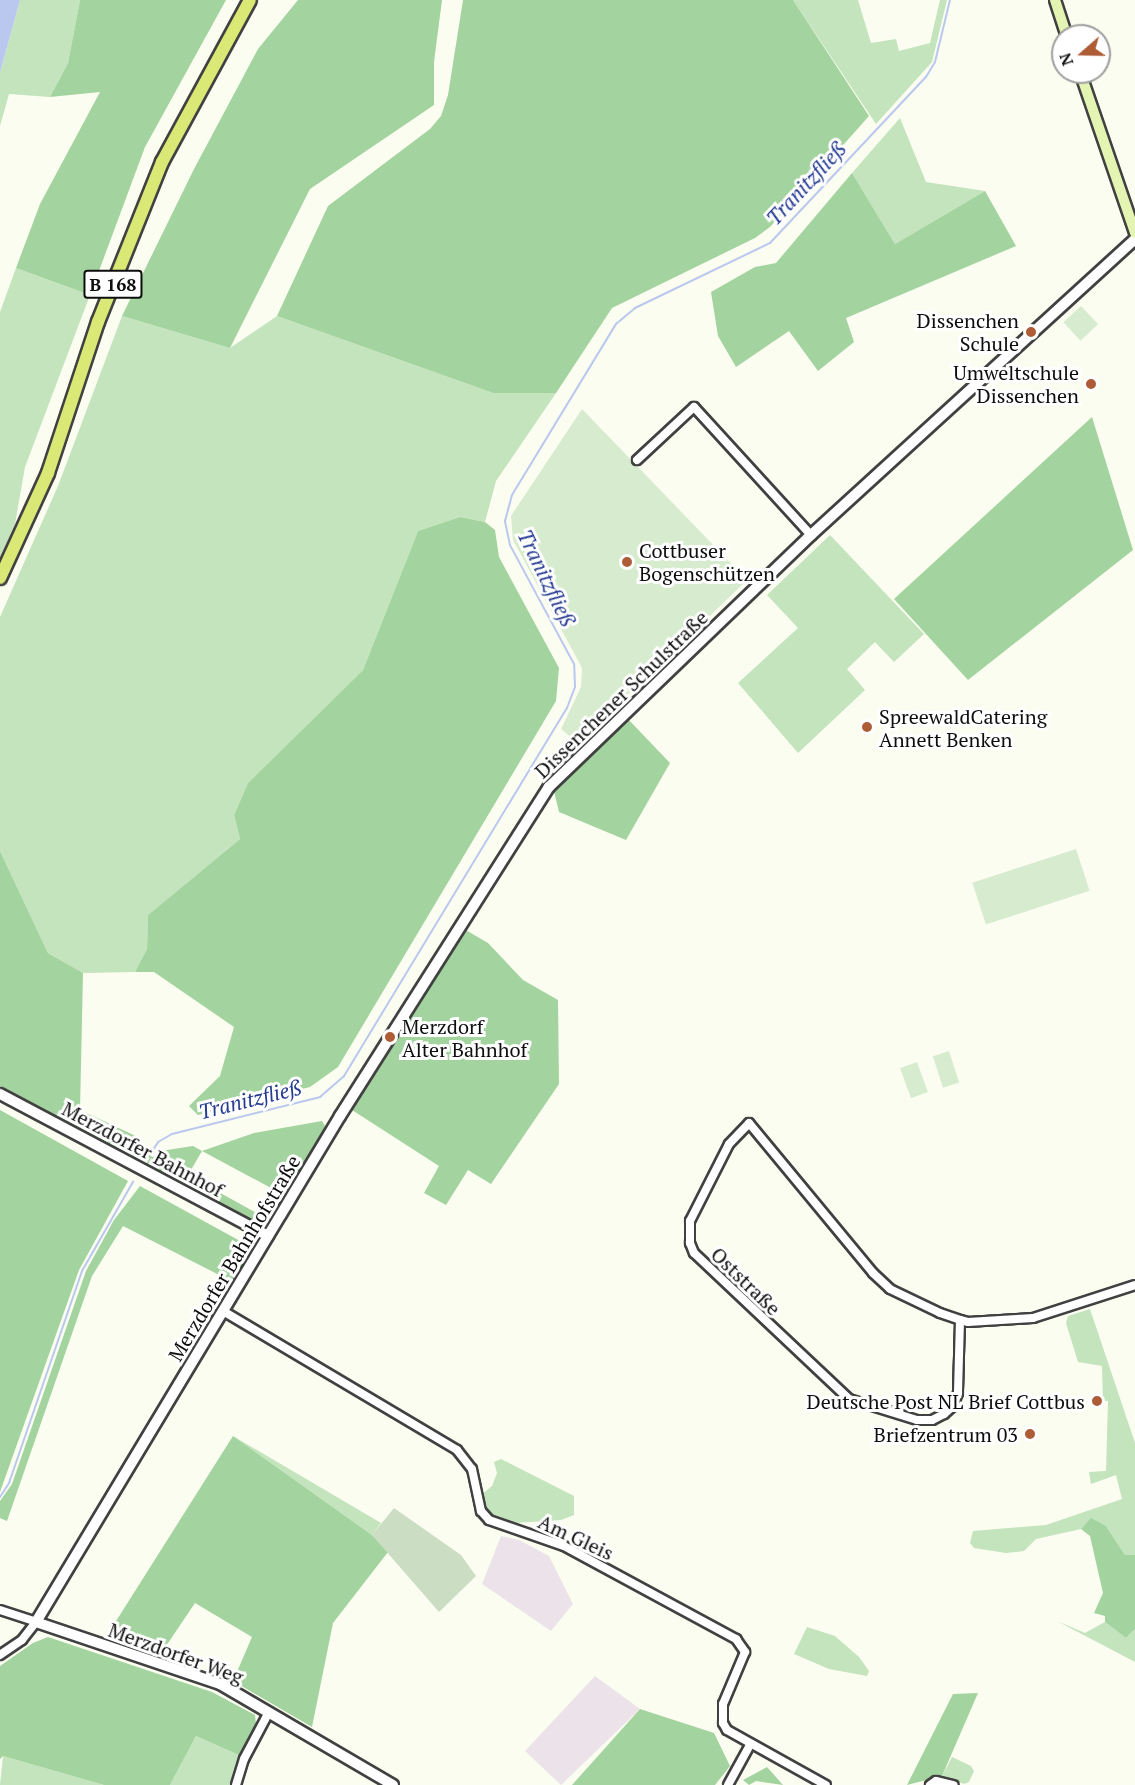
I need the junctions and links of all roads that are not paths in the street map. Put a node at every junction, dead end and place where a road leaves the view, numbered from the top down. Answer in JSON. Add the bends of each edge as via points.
{"nodes":[{"id":1,"x":250,"y":0,"type":"edge"},
{"id":2,"x":1055,"y":0,"type":"edge"},
{"id":3,"x":1063,"y":24,"type":"edge"},
{"id":4,"x":1085,"y":84,"type":"edge"},
{"id":5,"x":1131,"y":207,"type":"edge"},
{"id":6,"x":1135,"y":233,"type":"edge"},
{"id":7,"x":1135,"y":239,"type":"edge"},
{"id":8,"x":637,"y":460,"type":"dead end"},
{"id":9,"x":811,"y":535,"type":"junction"},
{"id":10,"x":0,"y":578,"type":"edge"},
{"id":11,"x":492,"y":872,"type":"joint"},
{"id":12,"x":0,"y":1094,"type":"edge"},
{"id":13,"x":268,"y":1236,"type":"junction"},
{"id":14,"x":1135,"y":1285,"type":"edge"},
{"id":15,"x":223,"y":1311,"type":"junction"},
{"id":16,"x":960,"y":1320,"type":"junction"},
{"id":17,"x":0,"y":1610,"type":"edge"},
{"id":18,"x":36,"y":1622,"type":"junction"},
{"id":19,"x":0,"y":1655,"type":"edge"},
{"id":20,"x":269,"y":1712,"type":"junction"},
{"id":21,"x":750,"y":1746,"type":"junction"},
{"id":22,"x":236,"y":1785,"type":"edge"},
{"id":23,"x":393,"y":1785,"type":"edge"},
{"id":24,"x":728,"y":1785,"type":"edge"},
{"id":25,"x":826,"y":1785,"type":"edge"},
{"id":26,"x":930,"y":1785,"type":"edge"},
{"id":27,"x":954,"y":1785,"type":"edge"}],
"edges":[{"from":1,"to":10,"type":"main road","number":"B 168","via":[[162,162],[98,322],[48,473]]},
{"from":2,"to":3,"type":"main road"},
{"from":4,"to":5,"type":"main road"},
{"from":5,"to":6,"type":"main road"},
{"from":7,"to":9,"type":"street","name":"Dissenchener Schulstraße"},
{"from":8,"to":9,"type":"street","via":[[693,407]]},
{"from":9,"to":11,"type":"street","name":"Dissenchener Schulstraße","via":[[565,767]]},
{"from":11,"to":13,"type":"street","name":"Merzdorfer Bahnhofstraße"},
{"from":12,"to":13,"type":"street","name":"Merzdorfer Bahnhof"},
{"from":13,"to":15,"type":"street","name":"Merzdorfer Bahnhofstraße"},
{"from":14,"to":16,"type":"street","name":"Oststraße","via":[[1033,1318],[991,1323]]},
{"from":15,"to":18,"type":"street","name":"Merzdorfer Bahnhofstraße"},
{"from":15,"to":21,"type":"street","name":"Am Gleis","via":[[457,1450],[472,1469],[481,1511],[489,1521],[564,1546],[736,1639],[745,1652],[744,1660],[722,1716],[727,1730]]},
{"from":16,"to":16,"type":"street","name":"Oststraße","via":[[912,1301],[873,1273],[749,1123],[729,1144],[690,1221],[694,1253],[849,1400],[917,1420],[932,1420],[944,1414],[953,1406],[958,1393]]},
{"from":17,"to":18,"type":"street","name":"Merzdorfer Weg"},
{"from":18,"to":19,"type":"street","name":"Merzdorfer Bahnhofstraße","via":[[22,1640]]},
{"from":18,"to":20,"type":"street","name":"Merzdorfer Weg","via":[[220,1684]]},
{"from":20,"to":22,"type":"street","via":[[244,1759]]},
{"from":20,"to":23,"type":"street","name":"Merzdorfer Weg"},
{"from":21,"to":24,"type":"street"},
{"from":21,"to":25,"type":"street","name":"Am Gleis"},
{"from":26,"to":27,"type":"street","via":[[936,1781]]}]}
